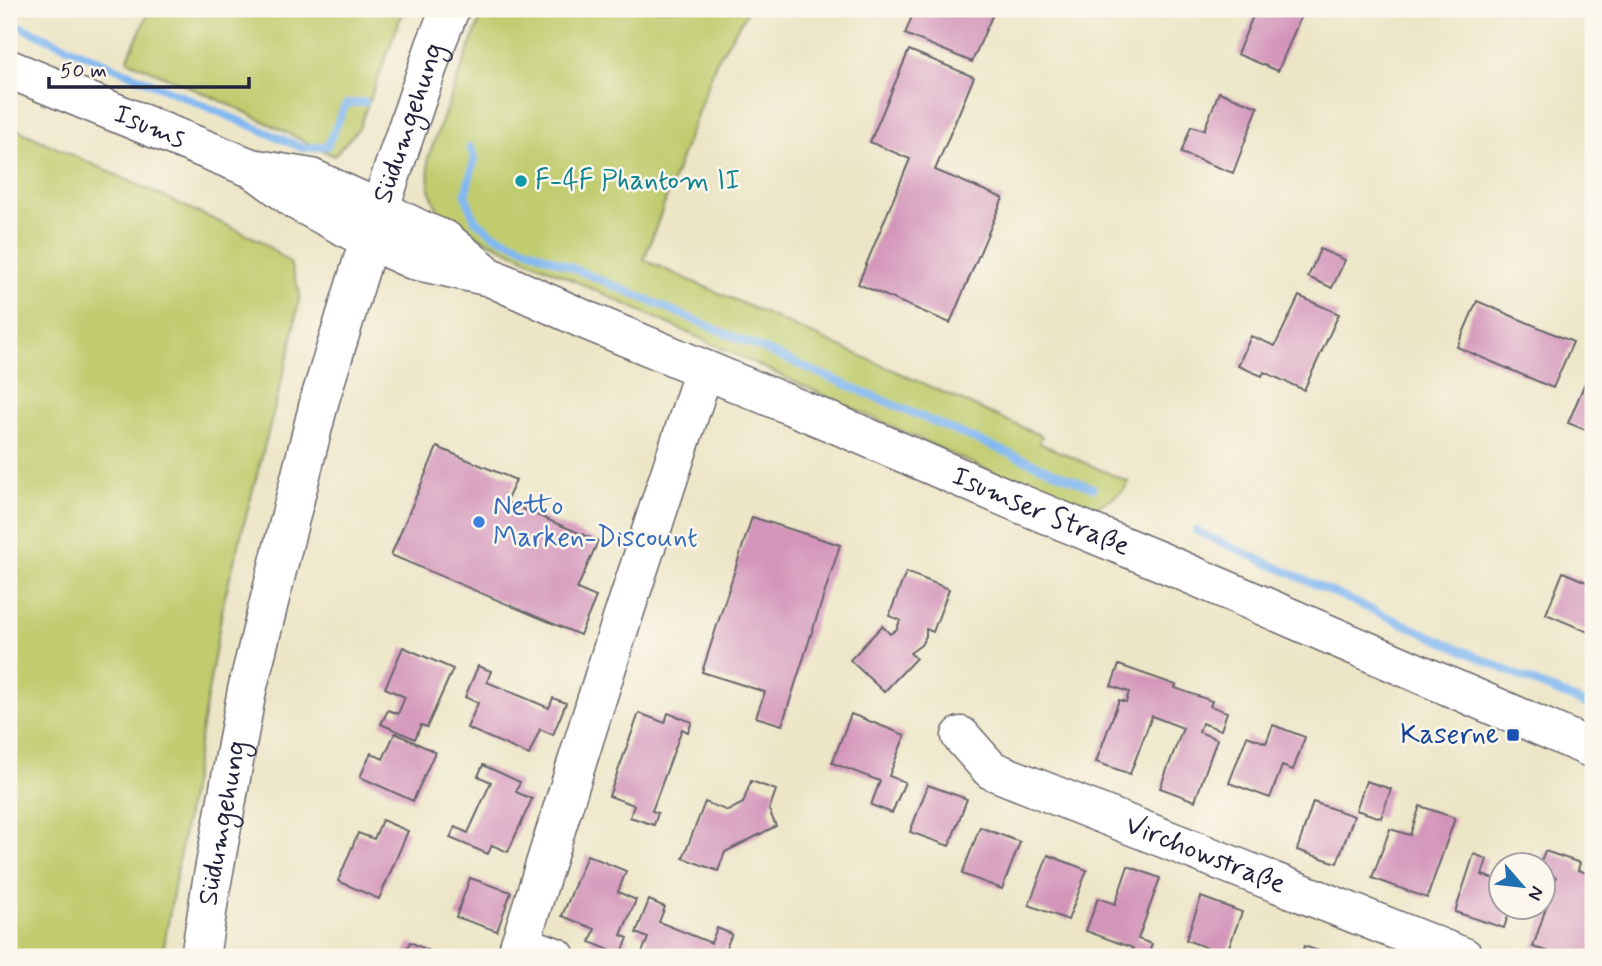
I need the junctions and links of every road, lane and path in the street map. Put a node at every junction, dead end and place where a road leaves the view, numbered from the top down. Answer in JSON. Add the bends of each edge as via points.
{"nodes":[{"id":1,"x":450,"y":9,"type":"edge"},
{"id":2,"x":9,"y":69,"type":"edge"},
{"id":3,"x":374,"y":224,"type":"junction"},
{"id":4,"x":704,"y":370,"type":"junction"},
{"id":5,"x":961,"y":736,"type":"dead end"},
{"id":6,"x":1593,"y":749,"type":"edge"},
{"id":7,"x":518,"y":950,"type":"edge"},
{"id":8,"x":200,"y":957,"type":"edge"},
{"id":9,"x":556,"y":957,"type":"edge"},
{"id":10,"x":1464,"y":957,"type":"edge"}],
"edges":[{"from":1,"to":3,"type":"street","name":"Südumgehung"},
{"from":2,"to":3,"type":"street","name":"Isums","via":[[251,168],[297,201]]},
{"from":3,"to":4,"type":"street","name":"Isumser Straße","via":[[445,240],[490,276]]},
{"from":3,"to":8,"type":"street","name":"Südumgehung","via":[[320,399],[247,690]]},
{"from":4,"to":6,"type":"street","name":"Isumser Straße"},
{"from":4,"to":7,"type":"street"},
{"from":5,"to":10,"type":"street","name":"Virchowstraße","via":[[991,770]]},
{"from":7,"to":9,"type":"street"}]}
